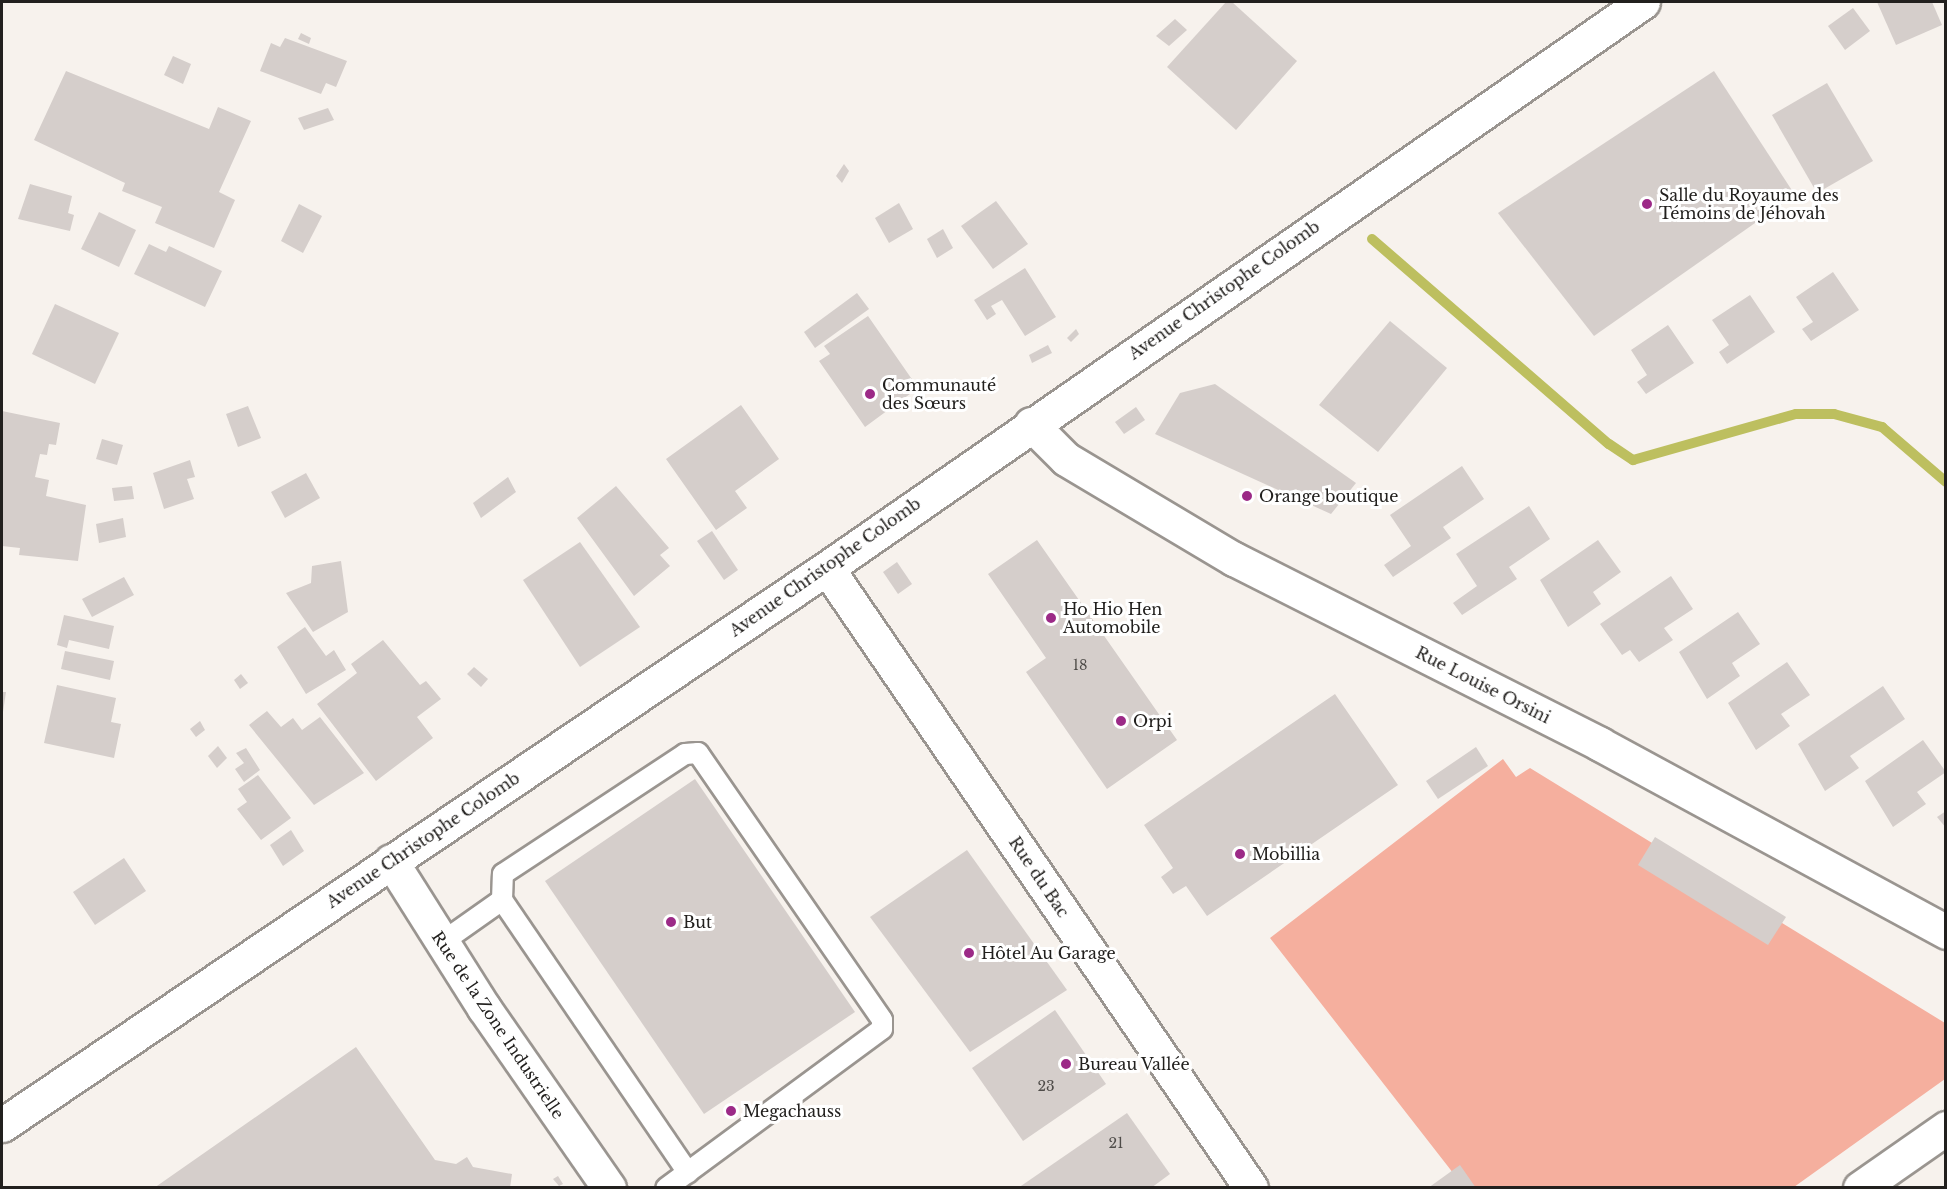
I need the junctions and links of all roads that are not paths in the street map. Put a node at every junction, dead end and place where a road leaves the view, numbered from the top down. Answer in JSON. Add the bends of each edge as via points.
{"nodes":[{"id":1,"x":1643,"y":2,"type":"edge"},
{"id":2,"x":1031,"y":424,"type":"junction"},
{"id":3,"x":827,"y":568,"type":"junction"},
{"id":4,"x":391,"y":861,"type":"junction"},
{"id":5,"x":502,"y":900,"type":"junction"},
{"id":6,"x":1946,"y":932,"type":"edge"},
{"id":7,"x":441,"y":943,"type":"junction"},
{"id":8,"x":2,"y":1125,"type":"edge"},
{"id":9,"x":1946,"y":1128,"type":"edge"},
{"id":10,"x":688,"y":1173,"type":"junction"},
{"id":11,"x":609,"y":1188,"type":"edge"},
{"id":12,"x":666,"y":1188,"type":"edge"},
{"id":13,"x":1251,"y":1188,"type":"edge"},
{"id":14,"x":1860,"y":1188,"type":"edge"}],
"edges":[{"from":1,"to":2,"type":"street","name":"Avenue Christophe Colomb"},
{"from":2,"to":3,"type":"street","name":"Avenue Christophe Colomb"},
{"from":2,"to":6,"type":"street","name":"Rue Louise Orsini","via":[[1066,459],[1234,559],[1600,744]]},
{"from":3,"to":4,"type":"street","name":"Avenue Christophe Colomb"},
{"from":3,"to":13,"type":"street","name":"Rue du Bac"},
{"from":4,"to":7,"type":"street","name":"Rue de la Zone Industrielle"},
{"from":4,"to":8,"type":"street","name":"Avenue Christophe Colomb"},
{"from":5,"to":7,"type":"lane"},
{"from":5,"to":10,"type":"lane"},
{"from":5,"to":10,"type":"lane","via":[[503,874],[685,754],[698,753],[882,1020],[882,1029],[873,1039]]},
{"from":7,"to":11,"type":"street","name":"Rue de la Zone Industrielle"},
{"from":9,"to":14,"type":"street"},
{"from":10,"to":12,"type":"lane"}]}
